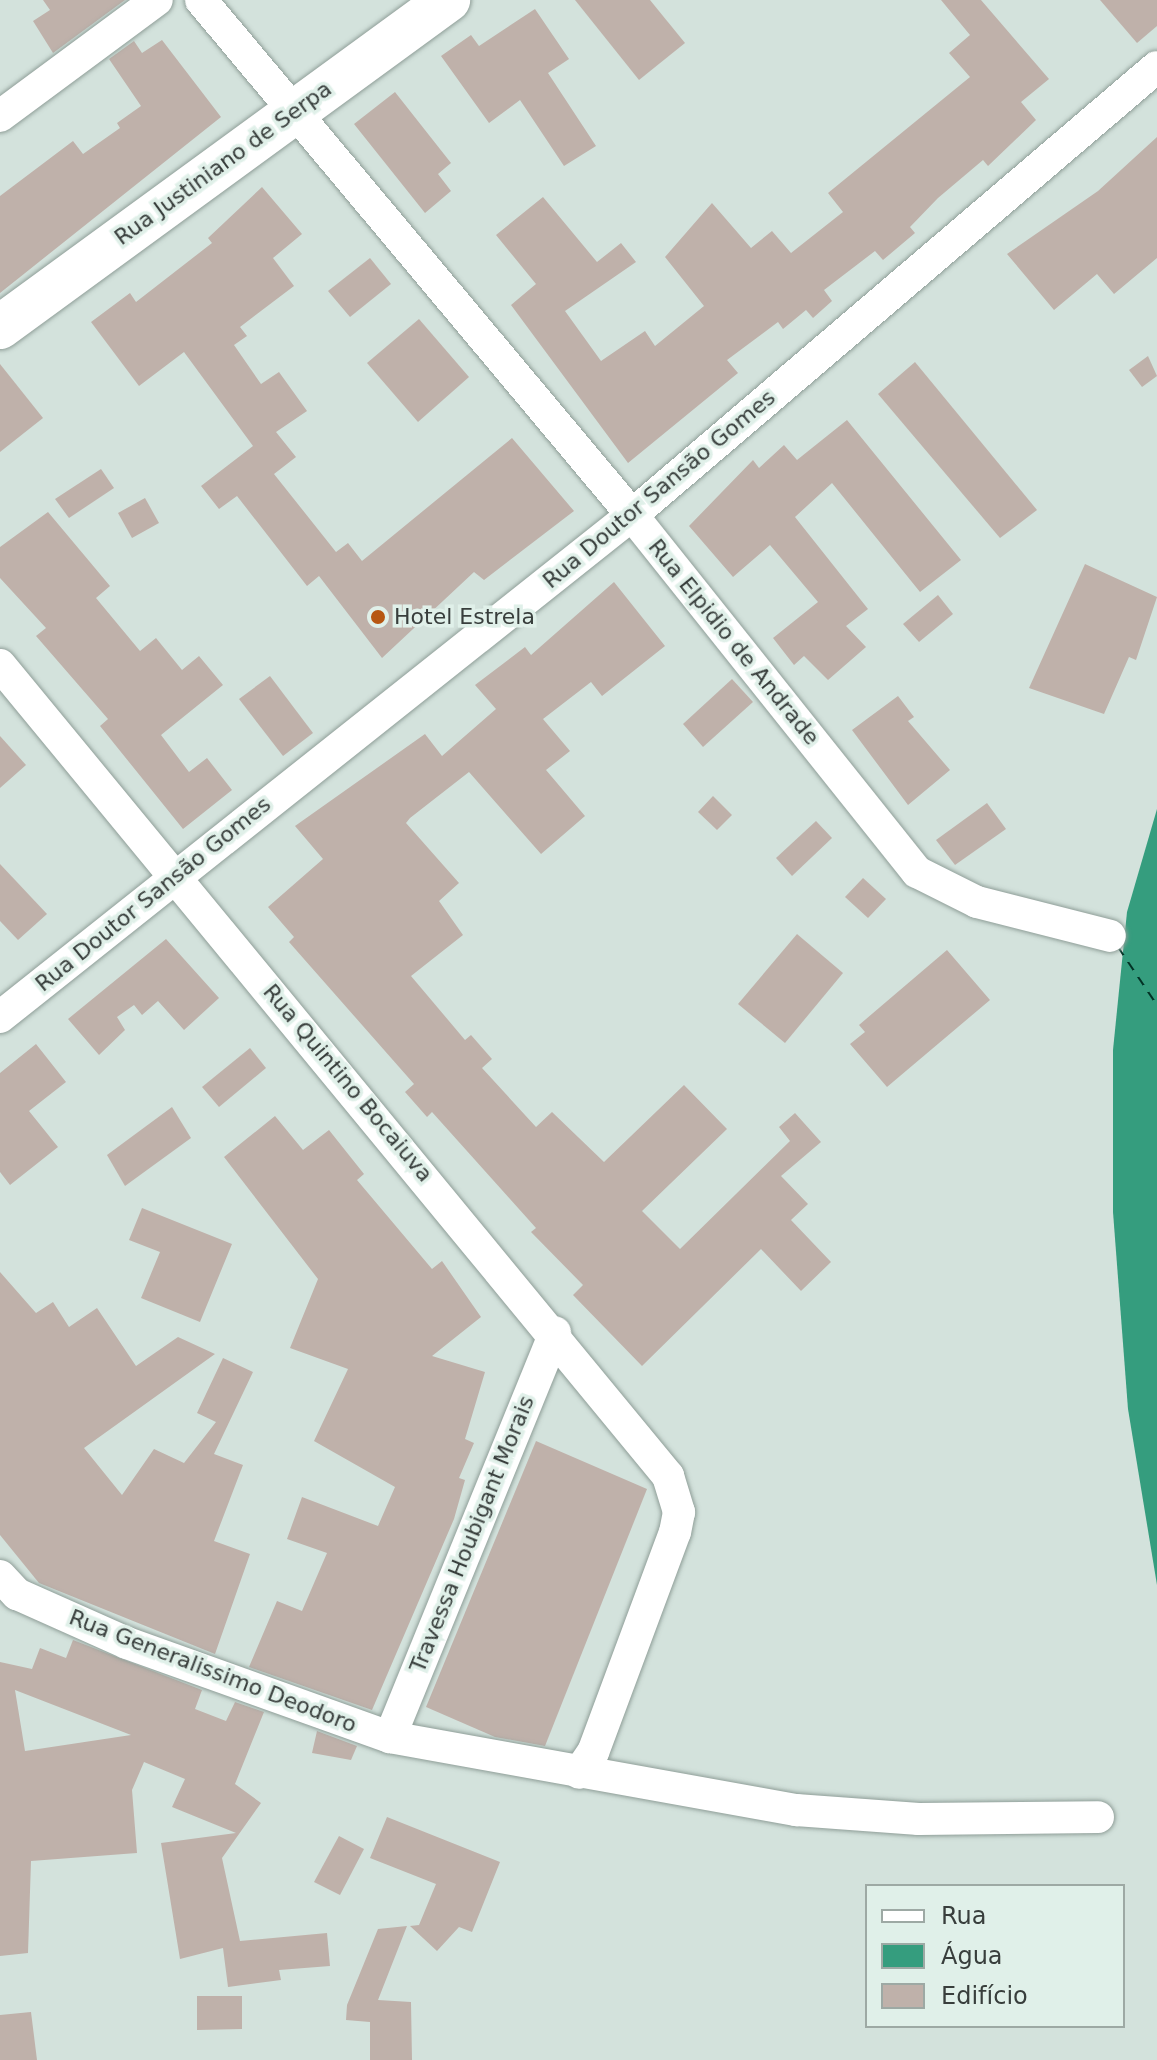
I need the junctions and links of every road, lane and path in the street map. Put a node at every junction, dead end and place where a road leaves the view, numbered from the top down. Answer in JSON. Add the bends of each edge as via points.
{"nodes":[{"id":1,"x":157,"y":0,"type":"edge"},
{"id":2,"x":201,"y":0,"type":"edge"},
{"id":3,"x":448,"y":0,"type":"edge"},
{"id":4,"x":1157,"y":67,"type":"edge"},
{"id":5,"x":290,"y":114,"type":"junction"},
{"id":6,"x":0,"y":116,"type":"edge"},
{"id":7,"x":0,"y":327,"type":"edge"},
{"id":8,"x":632,"y":515,"type":"junction"},
{"id":9,"x":0,"y":665,"type":"edge"},
{"id":10,"x":175,"y":875,"type":"junction"},
{"id":11,"x":1110,"y":936,"type":"dead end"},
{"id":12,"x":0,"y":1017,"type":"edge"},
{"id":13,"x":555,"y":1332,"type":"junction"},
{"id":14,"x":0,"y":1576,"type":"edge"},
{"id":15,"x":390,"y":1737,"type":"junction"},
{"id":16,"x":579,"y":1773,"type":"junction"},
{"id":17,"x":1098,"y":1817,"type":"dead end"}],
"edges":[{"from":1,"to":6,"type":"street"},
{"from":2,"to":5,"type":"street","name":"Rua Elpidio de Andrade"},
{"from":3,"to":5,"type":"main road","name":"Rua Justiniano de Serpa"},
{"from":4,"to":8,"type":"street","name":"Rua Doutor Sansão Gomes"},
{"from":5,"to":7,"type":"main road","name":"Rua Justiniano de Serpa"},
{"from":5,"to":8,"type":"street","name":"Rua Elpidio de Andrade"},
{"from":8,"to":10,"type":"street","name":"Rua Doutor Sansão Gomes"},
{"from":8,"to":11,"type":"street","name":"Rua Elpidio de Andrade","via":[[917,872],[977,902]]},
{"from":9,"to":10,"type":"street","name":"Rua Quintino Bocaiuva"},
{"from":10,"to":12,"type":"street","name":"Rua Doutor Sansão Gomes"},
{"from":10,"to":13,"type":"street","name":"Rua Quintino Bocaiuva"},
{"from":13,"to":15,"type":"street","name":"Travessa Houbigant Morais"},
{"from":13,"to":16,"type":"street","name":"Rua Quintino Bocaiuva","via":[[668,1476],[679,1512],[593,1752]]},
{"from":14,"to":15,"type":"street","name":"Rua Generalissimo Deodoro","via":[[17,1594],[127,1643]]},
{"from":15,"to":16,"type":"street","name":"Rua Generalissimo Deodoro"},
{"from":16,"to":17,"type":"street","name":"Rua Generalissimo Deodoro","via":[[840,1814]]}]}
